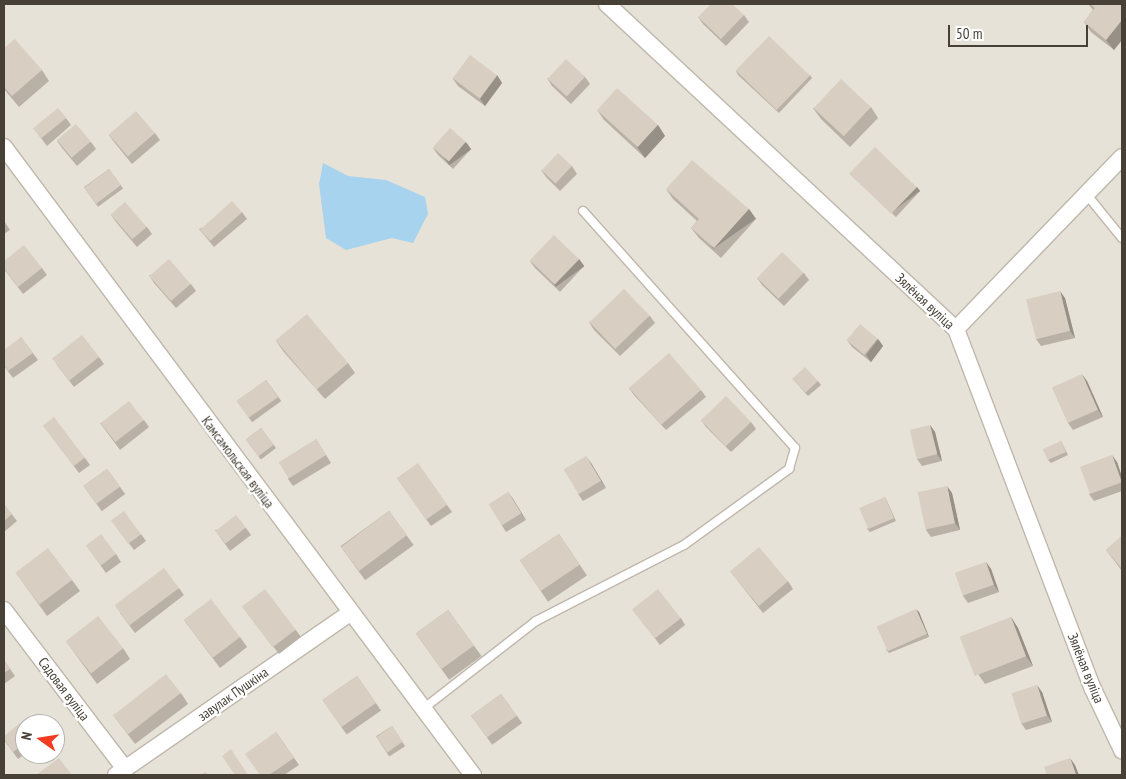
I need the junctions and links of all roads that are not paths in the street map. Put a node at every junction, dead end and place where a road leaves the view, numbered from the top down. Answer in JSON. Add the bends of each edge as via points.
{"nodes":[{"id":1,"x":607,"y":4,"type":"edge"},
{"id":2,"x":4,"y":147,"type":"edge"},
{"id":3,"x":1122,"y":157,"type":"edge"},
{"id":4,"x":1087,"y":195,"type":"junction"},
{"id":5,"x":583,"y":211,"type":"dead end"},
{"id":6,"x":1122,"y":238,"type":"edge"},
{"id":7,"x":956,"y":329,"type":"junction"},
{"id":8,"x":4,"y":610,"type":"edge"},
{"id":9,"x":350,"y":613,"type":"junction"},
{"id":10,"x":423,"y":709,"type":"junction"},
{"id":11,"x":1122,"y":750,"type":"edge"},
{"id":12,"x":120,"y":772,"type":"edge"},
{"id":13,"x":473,"y":775,"type":"edge"}],
"edges":[{"from":1,"to":7,"type":"street","name":"Зялёная вуліца"},
{"from":2,"to":9,"type":"street","name":"Камсамольская вуліца"},
{"from":3,"to":4,"type":"street"},
{"from":4,"to":6,"type":"lane"},
{"from":4,"to":7,"type":"street"},
{"from":5,"to":10,"type":"lane","via":[[795,448],[789,469],[684,545],[536,621]]},
{"from":7,"to":11,"type":"street","name":"Зялёная вуліца","via":[[1093,689]]},
{"from":8,"to":12,"type":"street","name":"Садовая вуліца"},
{"from":9,"to":10,"type":"street","name":"Камсамольская вуліца"},
{"from":9,"to":12,"type":"street","name":"завулак Пушкіна"},
{"from":10,"to":13,"type":"street","name":"Камсамольская вуліца"}]}
